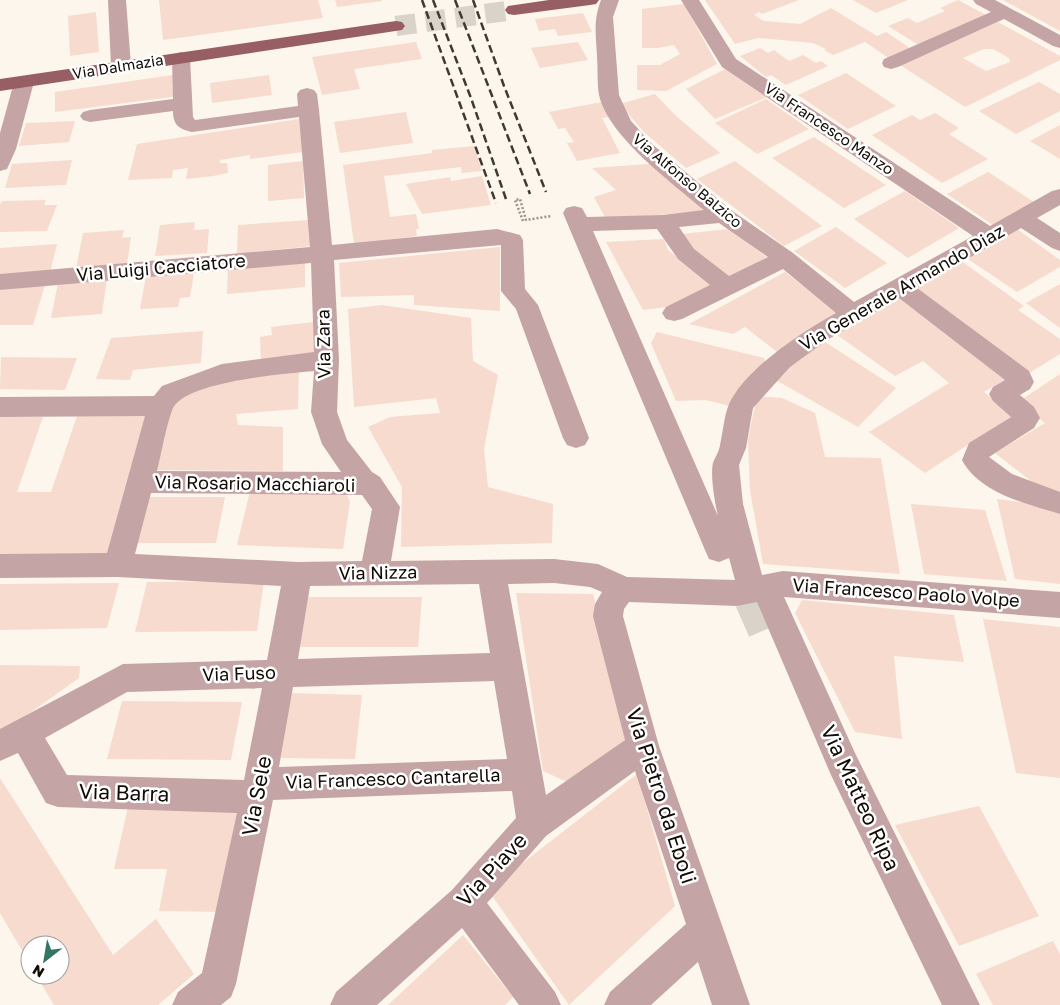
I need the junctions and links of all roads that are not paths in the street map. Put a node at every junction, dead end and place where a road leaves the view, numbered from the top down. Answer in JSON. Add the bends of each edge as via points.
{"nodes":[{"id":1,"x":118,"y":0,"type":"edge"},
{"id":2,"x":590,"y":0,"type":"edge"},
{"id":3,"x":610,"y":0,"type":"edge"},
{"id":4,"x":690,"y":0,"type":"edge"},
{"id":5,"x":982,"y":0,"type":"edge"},
{"id":6,"x":514,"y":10,"type":"tunnel mouth"},
{"id":7,"x":1005,"y":12,"type":"junction"},
{"id":8,"x":396,"y":26,"type":"tunnel mouth"},
{"id":9,"x":1060,"y":42,"type":"edge"},
{"id":10,"x":181,"y":58,"type":"junction"},
{"id":11,"x":892,"y":63,"type":"dead end"},
{"id":12,"x":121,"y":66,"type":"junction"},
{"id":13,"x":24,"y":82,"type":"junction"},
{"id":14,"x":0,"y":86,"type":"edge"},
{"id":15,"x":182,"y":104,"type":"junction"},
{"id":16,"x":90,"y":116,"type":"dead end"},
{"id":17,"x":0,"y":164,"type":"edge"},
{"id":18,"x":1057,"y":203,"type":"edge"},
{"id":19,"x":723,"y":214,"type":"junction"},
{"id":20,"x":1022,"y":219,"type":"junction"},
{"id":21,"x":662,"y":222,"type":"junction"},
{"id":22,"x":991,"y":237,"type":"junction"},
{"id":23,"x":1060,"y":243,"type":"edge"},
{"id":24,"x":322,"y":254,"type":"junction"},
{"id":25,"x":785,"y":258,"type":"junction"},
{"id":26,"x":0,"y":282,"type":"edge"},
{"id":27,"x":728,"y":287,"type":"junction"},
{"id":28,"x":901,"y":288,"type":"junction"},
{"id":29,"x":674,"y":313,"type":"dead end"},
{"id":30,"x":854,"y":315,"type":"junction"},
{"id":31,"x":327,"y":360,"type":"junction"},
{"id":32,"x":161,"y":406,"type":"junction"},
{"id":33,"x":0,"y":408,"type":"edge"},
{"id":34,"x":576,"y":438,"type":"dead end"},
{"id":35,"x":141,"y":476,"type":"junction"},
{"id":36,"x":370,"y":485,"type":"junction"},
{"id":37,"x":1060,"y":502,"type":"edge"},
{"id":38,"x":719,"y":550,"type":"dead end"},
{"id":39,"x":118,"y":565,"type":"junction"},
{"id":40,"x":0,"y":566,"type":"edge"},
{"id":41,"x":491,"y":571,"type":"junction"},
{"id":42,"x":374,"y":573,"type":"junction"},
{"id":43,"x":298,"y":574,"type":"junction"},
{"id":44,"x":622,"y":589,"type":"junction"},
{"id":45,"x":759,"y":590,"type":"junction"},
{"id":46,"x":1060,"y":605,"type":"edge"},
{"id":47,"x":766,"y":634,"type":"tunnel mouth"},
{"id":48,"x":496,"y":667,"type":"dead end"},
{"id":49,"x":279,"y":673,"type":"junction"},
{"id":50,"x":12,"y":739,"type":"edge"},
{"id":51,"x":643,"y":746,"type":"junction"},
{"id":52,"x":526,"y":774,"type":"junction"},
{"id":53,"x":259,"y":790,"type":"junction"},
{"id":54,"x":534,"y":824,"type":"junction"},
{"id":55,"x":886,"y":854,"type":"junction"},
{"id":56,"x":464,"y":902,"type":"junction"},
{"id":57,"x":705,"y":931,"type":"junction"},
{"id":58,"x":191,"y":1005,"type":"edge"},
{"id":59,"x":349,"y":1005,"type":"edge"},
{"id":60,"x":542,"y":1005,"type":"edge"},
{"id":61,"x":623,"y":1005,"type":"edge"},
{"id":62,"x":731,"y":1005,"type":"edge"},
{"id":63,"x":962,"y":1005,"type":"edge"}],
"edges":[{"from":1,"to":12,"type":"street"},
{"from":2,"to":6,"type":"main road"},
{"from":3,"to":19,"type":"street","name":"Via Alfonso Balzico","via":[[604,17],[609,95],[615,111],[644,148]]},
{"from":4,"to":22,"type":"street","name":"Via Francesco Manzo","via":[[730,63]]},
{"from":5,"to":7,"type":"street"},
{"from":7,"to":9,"type":"street"},
{"from":7,"to":11,"type":"street"},
{"from":8,"to":10,"type":"main road","name":"Via Dalmazia"},
{"from":10,"to":12,"type":"main road","name":"Via Dalmazia"},
{"from":10,"to":15,"type":"street"},
{"from":12,"to":13,"type":"main road","name":"Via Dalmazia"},
{"from":13,"to":14,"type":"main road","name":"Via Dalmazia"},
{"from":13,"to":17,"type":"street"},
{"from":15,"to":16,"type":"street"},
{"from":15,"to":24,"type":"street","name":"Via Zara","via":[[182,118],[192,126],[308,102]]},
{"from":18,"to":20,"type":"street","name":"Via Generale Armando Diaz"},
{"from":19,"to":21,"type":"street"},
{"from":19,"to":25,"type":"street","name":"Via Alfonso Balzico"},
{"from":20,"to":22,"type":"street","name":"Via Generale Armando Diaz"},
{"from":20,"to":23,"type":"street"},
{"from":21,"to":27,"type":"street","via":[[686,254]]},
{"from":21,"to":38,"type":"street","via":[[576,218]]},
{"from":22,"to":28,"type":"street","name":"Via Generale Armando Diaz"},
{"from":24,"to":26,"type":"street","name":"Via Luigi Cacciatore"},
{"from":24,"to":31,"type":"street","name":"Via Zara"},
{"from":24,"to":34,"type":"street","name":"Via Luigi Cacciatore","via":[[488,236],[512,240],[514,291],[526,306],[535,327]]},
{"from":25,"to":27,"type":"street"},
{"from":25,"to":30,"type":"street","name":"Via Alfonso Balzico"},
{"from":27,"to":29,"type":"street"},
{"from":28,"to":30,"type":"street","name":"Via Generale Armando Diaz"},
{"from":28,"to":37,"type":"street","via":[[1020,378],[1020,382],[1002,394],[1027,418],[978,450],[975,460],[999,478]]},
{"from":30,"to":45,"type":"street","name":"Via Generale Armando Diaz","via":[[794,350],[756,386],[741,406],[733,448],[726,465],[729,504]]},
{"from":31,"to":32,"type":"street","via":[[222,373],[171,393]]},
{"from":31,"to":36,"type":"street","name":"Via Zara","via":[[324,412],[328,428],[335,444],[362,480]]},
{"from":32,"to":33,"type":"street"},
{"from":32,"to":35,"type":"street"},
{"from":35,"to":36,"type":"street","name":"Via Rosario Macchiaroli"},
{"from":35,"to":39,"type":"street"},
{"from":36,"to":42,"type":"street","name":"Via Zara","via":[[386,507]]},
{"from":39,"to":40,"type":"street","name":"Via Nizza"},
{"from":39,"to":43,"type":"street","name":"Via Nizza"},
{"from":41,"to":42,"type":"street","name":"Via Nizza"},
{"from":41,"to":44,"type":"street","name":"Via Nizza","via":[[579,573],[608,579]]},
{"from":41,"to":52,"type":"street","name":"Via Francesco Cantarella"},
{"from":42,"to":43,"type":"street","name":"Via Nizza"},
{"from":43,"to":49,"type":"street","name":"Via Sele"},
{"from":44,"to":45,"type":"street","name":"Via Nizza","via":[[737,593]]},
{"from":44,"to":51,"type":"street","name":"Via Pietro da Eboli","via":[[610,604],[608,616]]},
{"from":45,"to":46,"type":"street","name":"Via Francesco Paolo Volpe","via":[[784,584]]},
{"from":45,"to":55,"type":"street","name":"Via Matteo Ripa"},
{"from":47,"to":55,"type":"street","via":[[851,820],[864,840]]},
{"from":48,"to":49,"type":"street","name":"Via Fuso"},
{"from":49,"to":50,"type":"street","name":"Via Fuso","via":[[123,678]]},
{"from":49,"to":53,"type":"street","name":"Via Sele"},
{"from":50,"to":53,"type":"street","name":"Via Barra","via":[[58,791]]},
{"from":51,"to":54,"type":"street","name":"Via Piave"},
{"from":51,"to":57,"type":"street","name":"Via Pietro da Eboli"},
{"from":52,"to":53,"type":"street","name":"Via Francesco Cantarella"},
{"from":52,"to":54,"type":"street","name":"Via Francesco Cantarella"},
{"from":53,"to":58,"type":"street","name":"Via Sele","via":[[218,984]]},
{"from":54,"to":56,"type":"street","name":"Via Piave"},
{"from":55,"to":63,"type":"street","name":"Via Matteo Ripa"},
{"from":56,"to":59,"type":"street","name":"Via Piave"},
{"from":56,"to":60,"type":"street"},
{"from":57,"to":61,"type":"street"},
{"from":57,"to":62,"type":"street","name":"Via Pietro da Eboli"}]}
